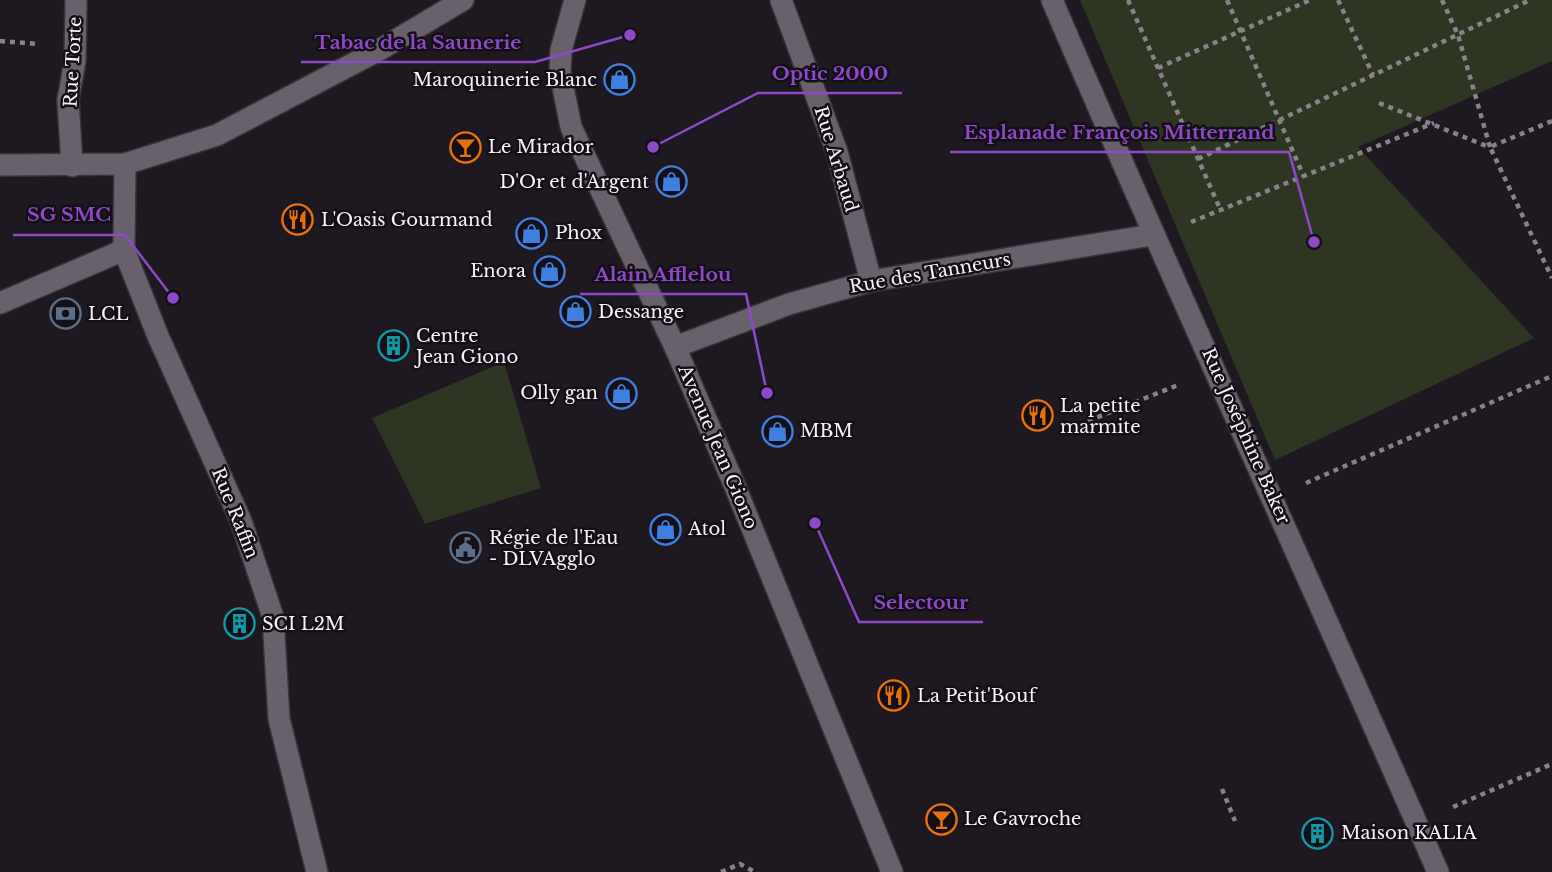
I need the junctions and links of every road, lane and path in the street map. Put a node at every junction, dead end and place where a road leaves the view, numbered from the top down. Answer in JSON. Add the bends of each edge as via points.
{"nodes":[{"id":1,"x":76,"y":0,"type":"edge"},
{"id":2,"x":463,"y":0,"type":"edge"},
{"id":3,"x":575,"y":0,"type":"edge"},
{"id":4,"x":781,"y":0,"type":"edge"},
{"id":5,"x":1052,"y":0,"type":"edge"},
{"id":6,"x":1128,"y":0,"type":"edge"},
{"id":7,"x":1227,"y":0,"type":"edge"},
{"id":8,"x":1310,"y":0,"type":"edge"},
{"id":9,"x":1338,"y":0,"type":"edge"},
{"id":10,"x":1442,"y":0,"type":"edge"},
{"id":11,"x":1530,"y":0,"type":"edge"},
{"id":12,"x":1241,"y":31,"type":"junction"},
{"id":13,"x":1458,"y":34,"type":"junction"},
{"id":14,"x":0,"y":41,"type":"edge"},
{"id":15,"x":46,"y":44,"type":"dead end"},
{"id":16,"x":1158,"y":68,"type":"junction"},
{"id":17,"x":1373,"y":75,"type":"junction"},
{"id":18,"x":1379,"y":103,"type":"dead end"},
{"id":19,"x":1279,"y":120,"type":"junction"},
{"id":20,"x":1552,"y":121,"type":"edge"},
{"id":21,"x":1434,"y":123,"type":"junction"},
{"id":22,"x":1490,"y":147,"type":"junction"},
{"id":23,"x":1198,"y":159,"type":"junction"},
{"id":24,"x":125,"y":164,"type":"junction"},
{"id":25,"x":0,"y":165,"type":"edge"},
{"id":26,"x":72,"y":166,"type":"junction"},
{"id":27,"x":1304,"y":177,"type":"junction"},
{"id":28,"x":1221,"y":211,"type":"junction"},
{"id":29,"x":1152,"y":235,"type":"junction"},
{"id":30,"x":124,"y":250,"type":"junction"},
{"id":31,"x":1552,"y":278,"type":"edge"},
{"id":32,"x":871,"y":281,"type":"junction"},
{"id":33,"x":0,"y":303,"type":"edge"},
{"id":34,"x":675,"y":347,"type":"junction"},
{"id":35,"x":1216,"y":370,"type":"junction"},
{"id":36,"x":1552,"y":376,"type":"edge"},
{"id":37,"x":1088,"y":421,"type":"dead end"},
{"id":38,"x":1274,"y":497,"type":"junction"},
{"id":39,"x":1552,"y":764,"type":"edge"},
{"id":40,"x":1222,"y":789,"type":"dead end"},
{"id":41,"x":1235,"y":821,"type":"dead end"},
{"id":42,"x":1416,"y":821,"type":"junction"},
{"id":43,"x":317,"y":872,"type":"edge"},
{"id":44,"x":721,"y":872,"type":"edge"},
{"id":45,"x":755,"y":872,"type":"edge"},
{"id":46,"x":892,"y":872,"type":"edge"},
{"id":47,"x":1438,"y":872,"type":"edge"}],
"edges":[{"from":1,"to":26,"type":"street","name":"Rue Torte","via":[[75,61],[68,100]]},
{"from":2,"to":24,"type":"street","via":[[382,49],[217,135]]},
{"from":3,"to":34,"type":"street","name":"Avenue Jean Giono","via":[[560,72],[571,127]]},
{"from":4,"to":32,"type":"street","name":"Rue Arbaud","via":[[837,152]]},
{"from":5,"to":29,"type":"street","name":"Rue Joséphine Baker"},
{"from":6,"to":16,"type":"path"},
{"from":7,"to":12,"type":"path"},
{"from":8,"to":12,"type":"path"},
{"from":9,"to":17,"type":"path"},
{"from":10,"to":13,"type":"path"},
{"from":11,"to":13,"type":"path"},
{"from":12,"to":16,"type":"path"},
{"from":12,"to":19,"type":"path"},
{"from":13,"to":17,"type":"path"},
{"from":13,"to":22,"type":"path"},
{"from":14,"to":15,"type":"path"},
{"from":16,"to":23,"type":"path"},
{"from":17,"to":19,"type":"path"},
{"from":18,"to":21,"type":"path"},
{"from":19,"to":23,"type":"path"},
{"from":19,"to":27,"type":"path"},
{"from":20,"to":22,"type":"path"},
{"from":21,"to":22,"type":"path"},
{"from":21,"to":27,"type":"path"},
{"from":22,"to":31,"type":"path"},
{"from":23,"to":28,"type":"path"},
{"from":24,"to":26,"type":"street"},
{"from":24,"to":30,"type":"street","name":"Rue Raffin"},
{"from":25,"to":26,"type":"street"},
{"from":27,"to":28,"type":"path"},
{"from":28,"to":29,"type":"path"},
{"from":29,"to":32,"type":"street","name":"Rue des Tanneurs"},
{"from":29,"to":35,"type":"street","name":"Rue Joséphine Baker"},
{"from":30,"to":33,"type":"street"},
{"from":30,"to":43,"type":"street","name":"Rue Raffin","via":[[241,521],[273,617],[279,719]]},
{"from":32,"to":34,"type":"street","name":"Rue des Tanneurs","via":[[789,304]]},
{"from":34,"to":46,"type":"street","name":"Avenue Jean Giono","via":[[801,642]]},
{"from":35,"to":37,"type":"path"},
{"from":35,"to":38,"type":"street","name":"Rue Joséphine Baker"},
{"from":36,"to":38,"type":"path"},
{"from":38,"to":42,"type":"street","name":"Rue Joséphine Baker"},
{"from":39,"to":42,"type":"path"},
{"from":40,"to":41,"type":"path"},
{"from":42,"to":47,"type":"street","name":"Rue Joséphine Baker"},
{"from":44,"to":45,"type":"path","via":[[740,864]]}]}
